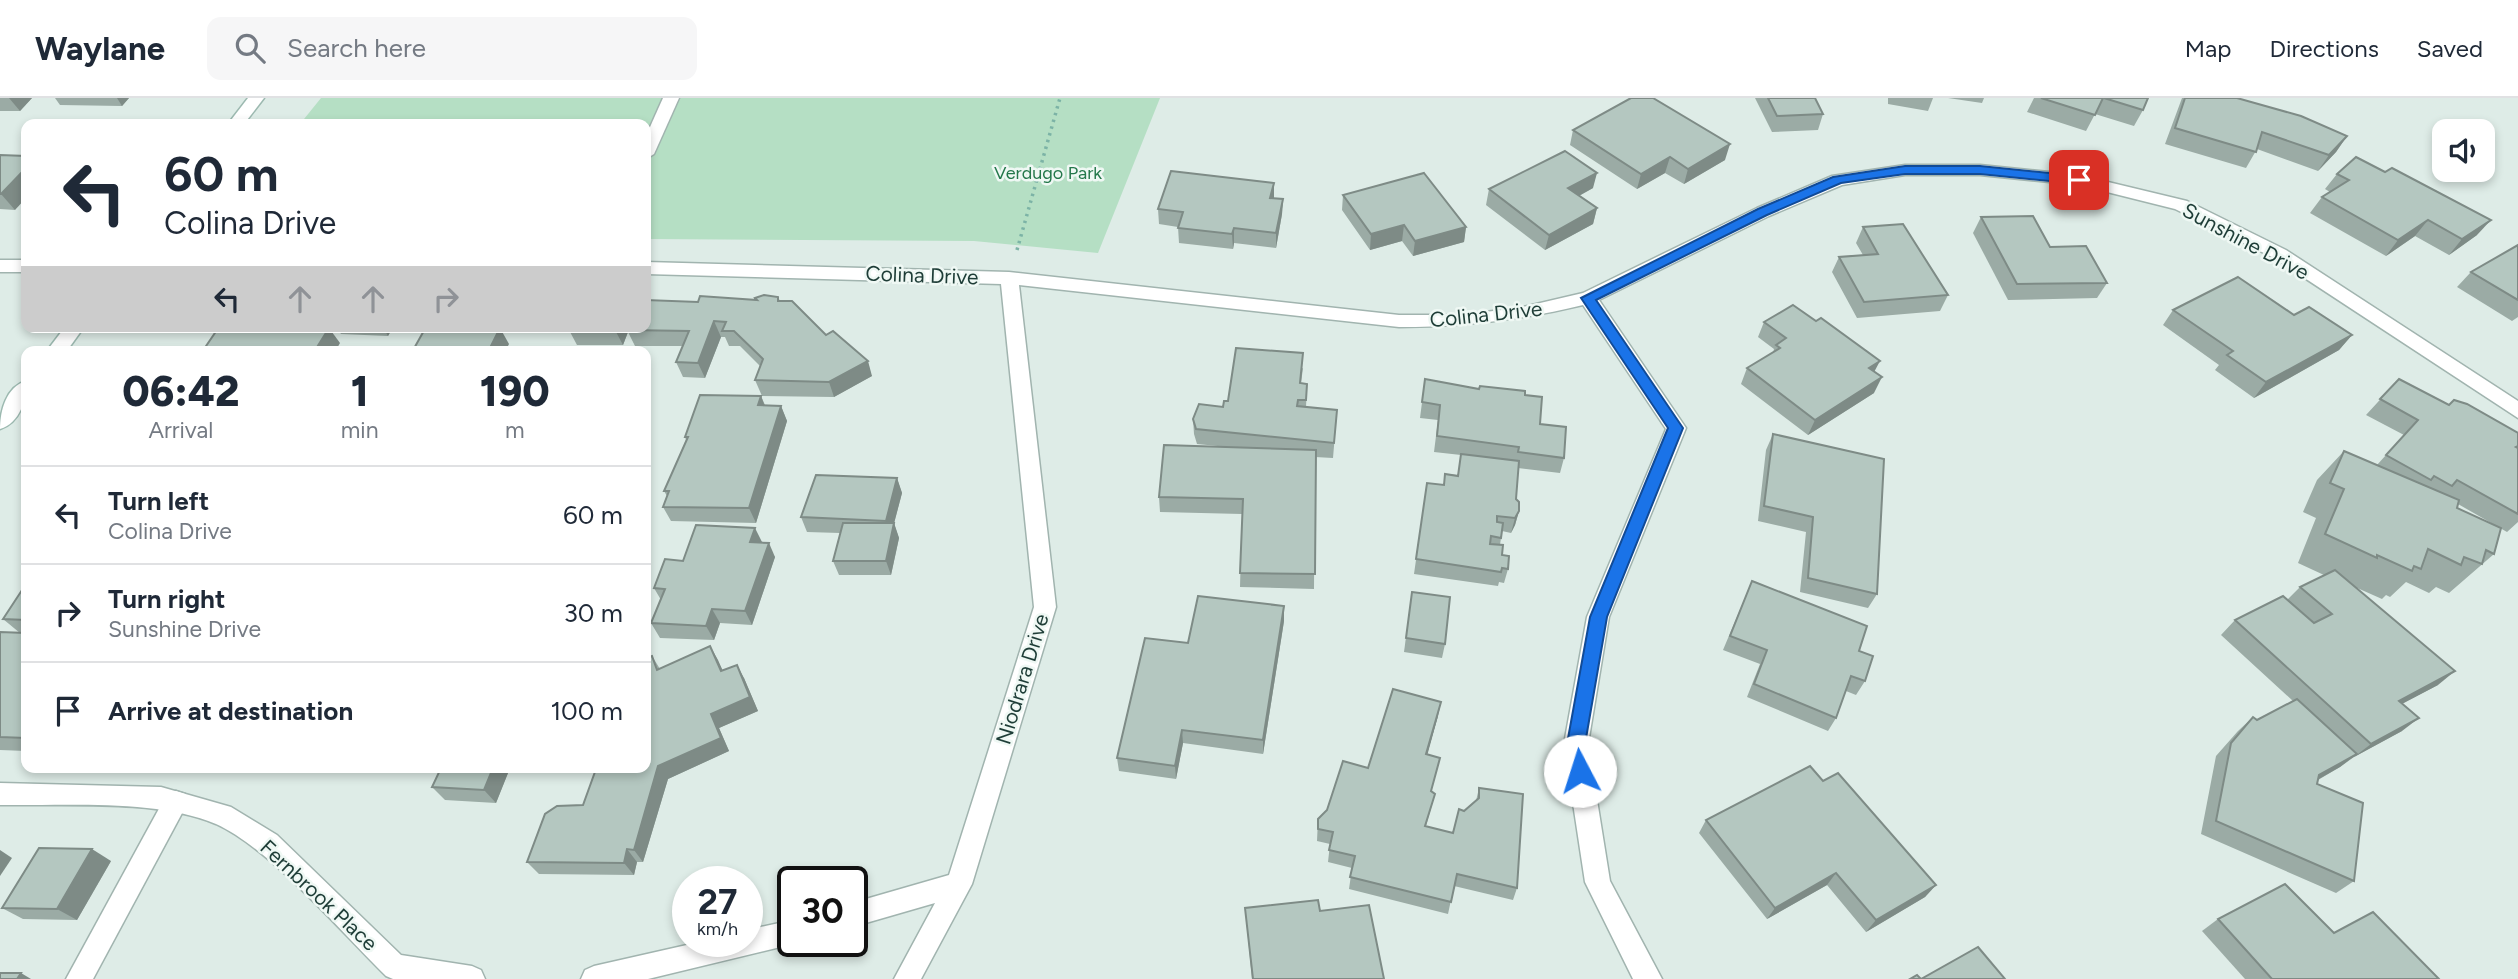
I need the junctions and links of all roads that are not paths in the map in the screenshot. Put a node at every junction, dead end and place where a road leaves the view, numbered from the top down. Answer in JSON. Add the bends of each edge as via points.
{"nodes":[{"id":1,"x":256,"y":98,"type":"edge"},
{"id":2,"x":671,"y":98,"type":"edge"},
{"id":3,"x":240,"y":119,"type":"edge"},
{"id":4,"x":651,"y":142,"type":"edge"},
{"id":5,"x":0,"y":266,"type":"edge"},
{"id":6,"x":21,"y":266,"type":"edge"},
{"id":7,"x":651,"y":268,"type":"edge"},
{"id":8,"x":1009,"y":278,"type":"junction"},
{"id":9,"x":1588,"y":298,"type":"junction"},
{"id":10,"x":21,"y":395,"type":"edge"},
{"id":11,"x":2518,"y":411,"type":"edge"},
{"id":12,"x":0,"y":422,"type":"edge"},
{"id":13,"x":0,"y":794,"type":"edge"},
{"id":14,"x":176,"y":802,"type":"junction"},
{"id":15,"x":959,"y":884,"type":"junction"},
{"id":16,"x":868,"y":910,"type":"edge"},
{"id":17,"x":777,"y":936,"type":"edge"},
{"id":18,"x":79,"y":979,"type":"edge"},
{"id":19,"x":472,"y":979,"type":"edge"},
{"id":20,"x":594,"y":979,"type":"edge"},
{"id":21,"x":907,"y":979,"type":"edge"},
{"id":22,"x":1649,"y":979,"type":"edge"}],
"edges":[{"from":1,"to":3,"type":"street"},
{"from":2,"to":4,"type":"street"},
{"from":5,"to":6,"type":"street"},
{"from":7,"to":8,"type":"street","name":"Colina Drive"},
{"from":8,"to":9,"type":"street","name":"Colina Drive","via":[[1399,321],[1519,314]]},
{"from":8,"to":15,"type":"street","name":"Niodrara Drive","via":[[1045,607]]},
{"from":9,"to":11,"type":"street","name":"Sunshine Drive","via":[[1838,180],[1905,170],[1980,170],[2079,180],[2181,205],[2280,254]]},
{"from":9,"to":22,"type":"street","via":[[1675,428],[1598,617],[1576,744],[1598,882]]},
{"from":10,"to":12,"type":"street"},
{"from":13,"to":14,"type":"street","name":"Fernbrook Place"},
{"from":14,"to":18,"type":"street"},
{"from":14,"to":19,"type":"street","name":"Fernbrook Place","via":[[222,815],[268,843],[395,967]]},
{"from":15,"to":16,"type":"street"},
{"from":15,"to":21,"type":"street","name":"Niodrara Drive"},
{"from":17,"to":20,"type":"street"}]}
